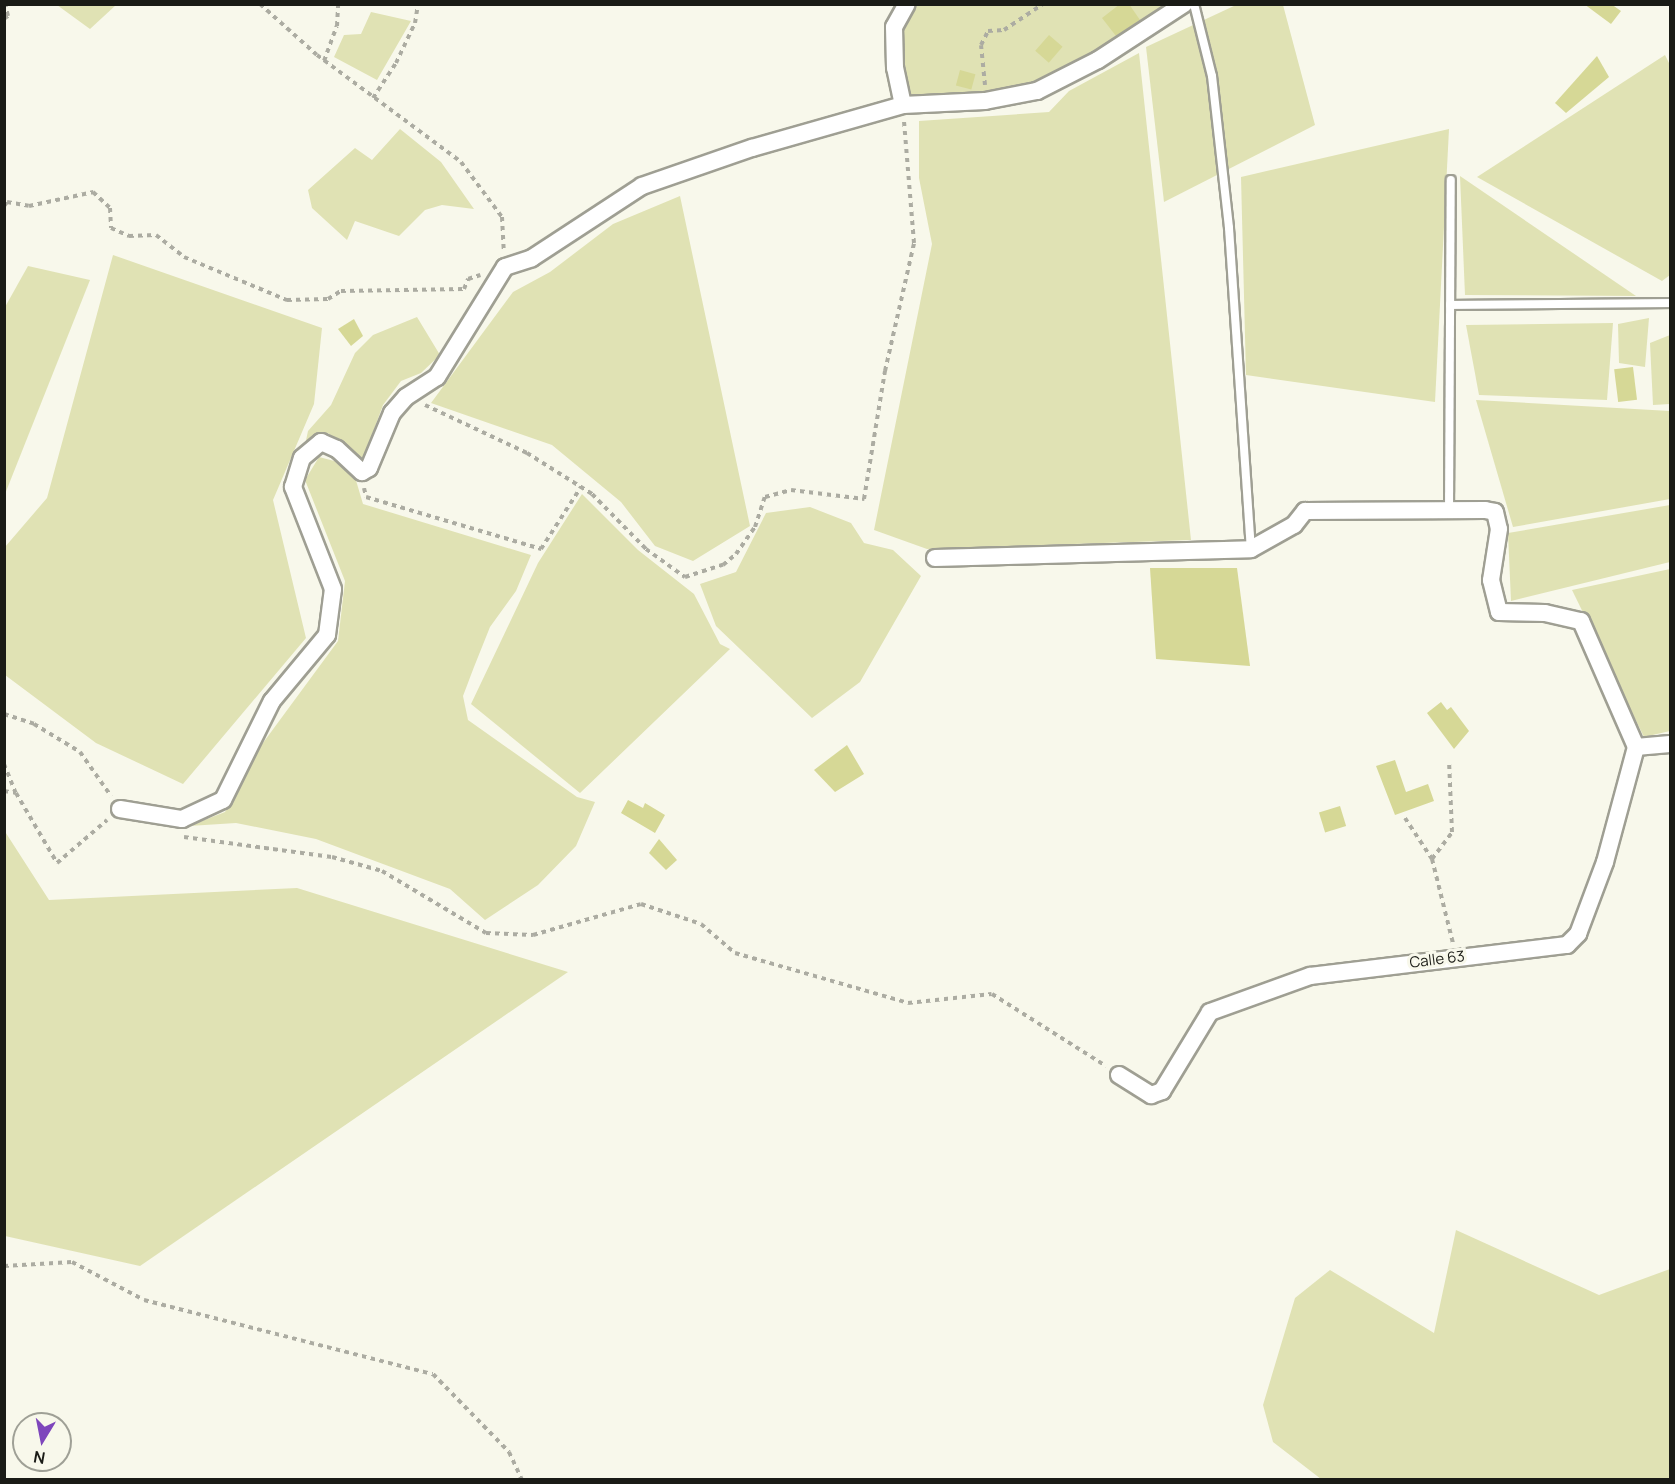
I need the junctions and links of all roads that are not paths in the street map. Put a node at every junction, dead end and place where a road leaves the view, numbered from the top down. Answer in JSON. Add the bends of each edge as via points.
{"nodes":[{"id":1,"x":907,"y":4,"type":"edge"},
{"id":2,"x":1184,"y":4,"type":"edge"},
{"id":3,"x":1194,"y":4,"type":"edge"},
{"id":4,"x":903,"y":105,"type":"junction"},
{"id":5,"x":1451,"y":180,"type":"dead end"},
{"id":6,"x":1671,"y":303,"type":"edge"},
{"id":7,"x":1450,"y":305,"type":"junction"},
{"id":8,"x":1449,"y":511,"type":"junction"},
{"id":9,"x":1251,"y":549,"type":"junction"},
{"id":10,"x":935,"y":558,"type":"dead end"},
{"id":11,"x":1671,"y":744,"type":"edge"},
{"id":12,"x":1636,"y":747,"type":"junction"},
{"id":13,"x":120,"y":809,"type":"road end"},
{"id":14,"x":1119,"y":1074,"type":"road end"}],
"edges":[{"from":1,"to":4,"type":"street","via":[[894,27],[895,68]]},
{"from":2,"to":4,"type":"street","via":[[1098,60],[1037,91],[985,101]]},
{"from":3,"to":9,"type":"lane","via":[[1212,76],[1227,216]]},
{"from":4,"to":13,"type":"street","via":[[753,148],[642,186],[532,258],[505,267],[437,377],[406,397],[392,413],[369,468],[360,471],[337,449],[321,442],[302,458],[294,487],[333,589],[327,635],[272,701],[223,800],[182,819]]},
{"from":5,"to":7,"type":"lane"},
{"from":6,"to":7,"type":"lane"},
{"from":7,"to":8,"type":"lane"},
{"from":8,"to":9,"type":"street","via":[[1305,511],[1293,525]]},
{"from":8,"to":12,"type":"street","via":[[1495,512],[1499,529],[1491,580],[1499,612],[1545,613],[1581,621]]},
{"from":9,"to":10,"type":"street"},
{"from":11,"to":12,"type":"street"},
{"from":12,"to":14,"type":"street","name":"Calle 63","via":[[1605,862],[1578,934],[1567,945],[1456,955],[1310,976],[1210,1012],[1162,1091],[1151,1095]]}]}
